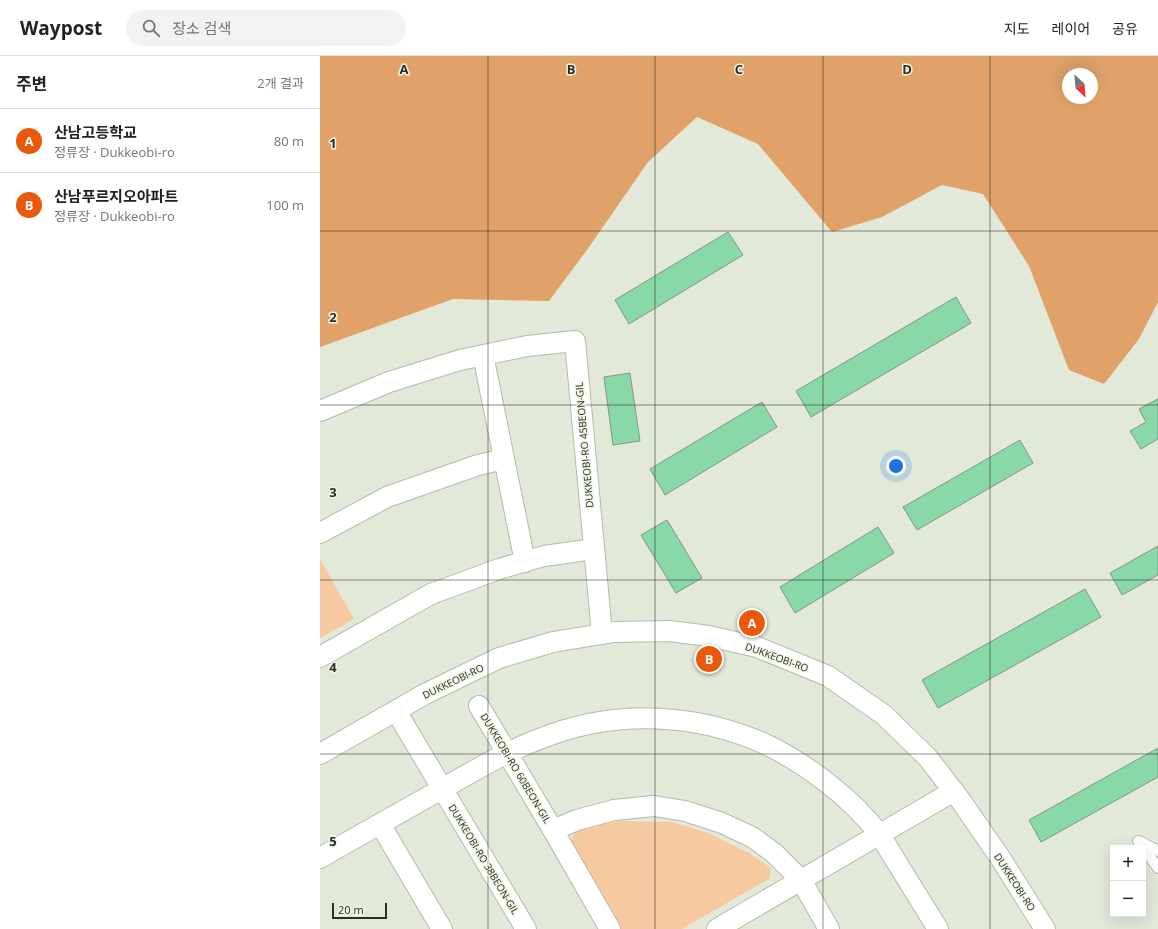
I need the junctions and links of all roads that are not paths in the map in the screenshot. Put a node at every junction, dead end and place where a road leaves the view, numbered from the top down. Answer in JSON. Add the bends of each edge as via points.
{"nodes":[{"id":1,"x":483,"y":355,"type":"junction"},
{"id":2,"x":320,"y":412,"type":"edge"},
{"id":3,"x":504,"y":459,"type":"junction"},
{"id":4,"x":322,"y":532,"type":"edge"},
{"id":5,"x":594,"y":549,"type":"junction"},
{"id":6,"x":525,"y":562,"type":"junction"},
{"id":7,"x":602,"y":634,"type":"junction"},
{"id":8,"x":320,"y":656,"type":"edge"},
{"id":9,"x":479,"y":706,"type":"dead end"},
{"id":10,"x":396,"y":711,"type":"junction"},
{"id":11,"x":320,"y":754,"type":"edge"},
{"id":12,"x":507,"y":754,"type":"junction"},
{"id":13,"x":442,"y":789,"type":"junction"},
{"id":14,"x":954,"y":791,"type":"junction"},
{"id":15,"x":380,"y":824,"type":"junction"},
{"id":16,"x":553,"y":830,"type":"junction"},
{"id":17,"x":879,"y":834,"type":"junction"},
{"id":18,"x":1158,"y":851,"type":"edge"},
{"id":19,"x":320,"y":858,"type":"edge"},
{"id":20,"x":1158,"y":868,"type":"edge"},
{"id":21,"x":801,"y":880,"type":"junction"},
{"id":22,"x":722,"y":928,"type":"edge"},
{"id":23,"x":442,"y":929,"type":"edge"},
{"id":24,"x":526,"y":929,"type":"edge"},
{"id":25,"x":610,"y":929,"type":"edge"},
{"id":26,"x":829,"y":929,"type":"edge"},
{"id":27,"x":938,"y":929,"type":"edge"},
{"id":28,"x":1045,"y":929,"type":"edge"}],
"edges":[{"from":1,"to":2,"type":"street","via":[[389,382]]},
{"from":1,"to":3,"type":"street"},
{"from":1,"to":5,"type":"street","name":"DUKKEOBI-RO 45BEON-GIL","via":[[527,346],[575,342]]},
{"from":3,"to":4,"type":"street","via":[[478,465],[387,497]]},
{"from":3,"to":6,"type":"street"},
{"from":5,"to":6,"type":"street","via":[[544,556]]},
{"from":5,"to":7,"type":"street","name":"DUKKEOBI-RO 45BEON-GIL"},
{"from":6,"to":8,"type":"street","via":[[431,594]]},
{"from":7,"to":10,"type":"street","name":"DUKKEOBI-RO","via":[[553,642],[500,658]]},
{"from":7,"to":14,"type":"street","name":"DUKKEOBI-RO","via":[[669,631],[709,636],[757,647],[828,676],[884,715],[928,758]]},
{"from":9,"to":12,"type":"street","name":"DUKKEOBI-RO 60BEON-GIL"},
{"from":10,"to":11,"type":"street","name":"DUKKEOBI-RO"},
{"from":10,"to":13,"type":"street","name":"DUKKEOBI-RO 38BEON-GIL"},
{"from":12,"to":13,"type":"street"},
{"from":12,"to":16,"type":"street","name":"DUKKEOBI-RO 60BEON-GIL"},
{"from":12,"to":17,"type":"street","via":[[552,734],[622,718],[669,719],[705,724],[742,734],[782,752],[817,775],[858,809]]},
{"from":13,"to":15,"type":"street"},
{"from":13,"to":24,"type":"street","name":"DUKKEOBI-RO 38BEON-GIL"},
{"from":14,"to":17,"type":"street"},
{"from":14,"to":28,"type":"street","name":"DUKKEOBI-RO"},
{"from":15,"to":19,"type":"street"},
{"from":15,"to":23,"type":"street"},
{"from":16,"to":21,"type":"street","name":"DUKKEOBI-RO 60BEON-GIL","via":[[577,820],[614,810],[654,806],[685,811],[722,823],[752,837],[774,853]]},
{"from":16,"to":25,"type":"street","name":"DUKKEOBI-RO 60BEON-GIL"},
{"from":17,"to":21,"type":"street"},
{"from":17,"to":27,"type":"street"},
{"from":18,"to":20,"type":"lane","via":[[1138,841]]},
{"from":21,"to":22,"type":"street"},
{"from":21,"to":26,"type":"street","name":"DUKKEOBI-RO 60BEON-GIL"}]}
